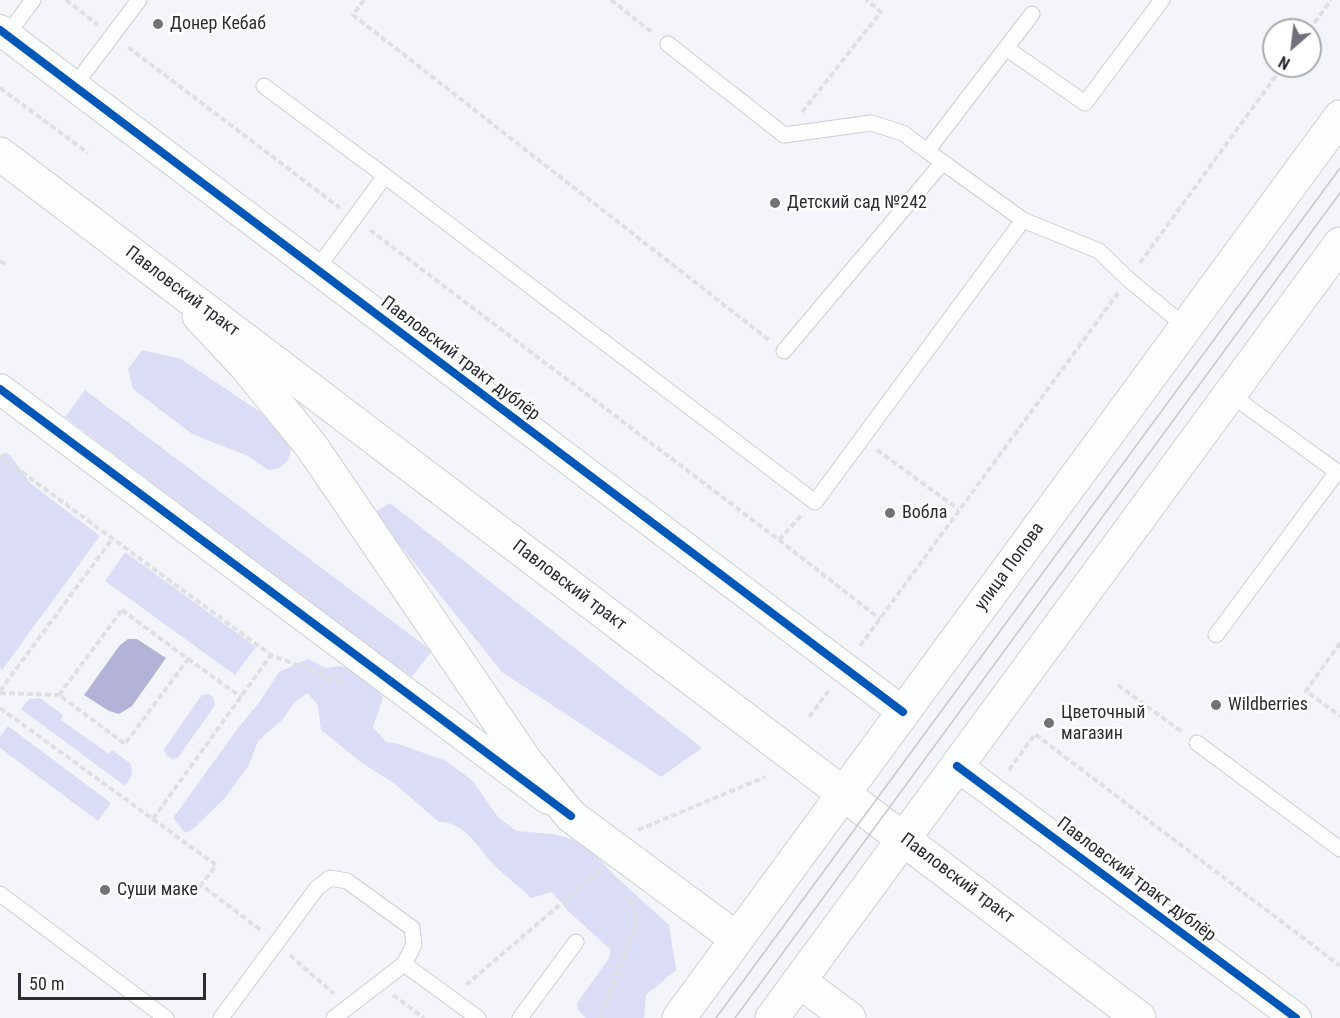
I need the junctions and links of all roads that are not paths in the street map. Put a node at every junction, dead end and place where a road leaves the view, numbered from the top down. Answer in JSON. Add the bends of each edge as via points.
{"nodes":[{"id":1,"x":33,"y":0,"type":"edge"},
{"id":2,"x":139,"y":0,"type":"edge"},
{"id":3,"x":1162,"y":0,"type":"edge"},
{"id":4,"x":1032,"y":14,"type":"dead end"},
{"id":5,"x":4,"y":33,"type":"edge"},
{"id":6,"x":668,"y":44,"type":"road end"},
{"id":7,"x":1006,"y":48,"type":"junction"},
{"id":8,"x":74,"y":86,"type":"junction"},
{"id":9,"x":264,"y":86,"type":"dead end"},
{"id":10,"x":1340,"y":117,"type":"edge"},
{"id":11,"x":927,"y":151,"type":"junction"},
{"id":12,"x":0,"y":154,"type":"edge"},
{"id":13,"x":943,"y":162,"type":"junction"},
{"id":14,"x":385,"y":177,"type":"junction"},
{"id":15,"x":1023,"y":220,"type":"junction"},
{"id":16,"x":1340,"y":244,"type":"edge"},
{"id":17,"x":316,"y":270,"type":"junction"},
{"id":18,"x":158,"y":274,"type":"junction"},
{"id":19,"x":1186,"y":327,"type":"junction"},
{"id":20,"x":784,"y":351,"type":"road end"},
{"id":21,"x":0,"y":389,"type":"edge"},
{"id":22,"x":1230,"y":394,"type":"junction"},
{"id":23,"x":1338,"y":473,"type":"edge"},
{"id":24,"x":1216,"y":635,"type":"dead end"},
{"id":25,"x":903,"y":712,"type":"junction"},
{"id":26,"x":1197,"y":743,"type":"road end"},
{"id":27,"x":957,"y":766,"type":"junction"},
{"id":28,"x":843,"y":794,"type":"junction"},
{"id":29,"x":571,"y":816,"type":"junction"},
{"id":30,"x":904,"y":839,"type":"junction"},
{"id":31,"x":1340,"y":849,"type":"edge"},
{"id":32,"x":0,"y":894,"type":"edge"},
{"id":33,"x":737,"y":939,"type":"junction"},
{"id":34,"x":576,"y":942,"type":"dead end"},
{"id":35,"x":404,"y":964,"type":"junction"},
{"id":36,"x":800,"y":981,"type":"junction"},
{"id":37,"x":166,"y":1018,"type":"edge"},
{"id":38,"x":221,"y":1018,"type":"edge"},
{"id":39,"x":333,"y":1018,"type":"edge"},
{"id":40,"x":478,"y":1018,"type":"edge"},
{"id":41,"x":519,"y":1018,"type":"edge"},
{"id":42,"x":679,"y":1018,"type":"edge"},
{"id":43,"x":772,"y":1018,"type":"edge"},
{"id":44,"x":849,"y":1018,"type":"edge"},
{"id":45,"x":1139,"y":1018,"type":"edge"},
{"id":46,"x":1296,"y":1018,"type":"edge"}],
"edges":[{"from":1,"to":5,"type":"lane"},
{"from":2,"to":8,"type":"lane"},
{"from":3,"to":7,"type":"lane","via":[[1084,104]]},
{"from":4,"to":7,"type":"lane"},
{"from":5,"to":8,"type":"street","name":"Павловский тракт дублёр"},
{"from":6,"to":11,"type":"lane","via":[[784,135],[871,123],[903,134]]},
{"from":7,"to":11,"type":"lane"},
{"from":8,"to":17,"type":"street","name":"Павловский тракт дублёр"},
{"from":9,"to":14,"type":"lane"},
{"from":10,"to":19,"type":"main road","name":"улица Попова"},
{"from":11,"to":13,"type":"lane"},
{"from":12,"to":18,"type":"main road","name":"Павловский тракт"},
{"from":13,"to":15,"type":"lane"},
{"from":13,"to":20,"type":"lane"},
{"from":14,"to":15,"type":"lane","via":[[815,502]]},
{"from":14,"to":17,"type":"lane"},
{"from":15,"to":19,"type":"lane","via":[[1099,251]]},
{"from":16,"to":22,"type":"main road"},
{"from":17,"to":25,"type":"street","name":"Павловский тракт дублёр"},
{"from":18,"to":28,"type":"main road","name":"Павловский тракт"},
{"from":18,"to":29,"type":"main road","via":[[245,365],[312,447],[527,763]]},
{"from":19,"to":25,"type":"main road","name":"улица Попова"},
{"from":21,"to":29,"type":"street"},
{"from":22,"to":23,"type":"lane"},
{"from":22,"to":27,"type":"main road"},
{"from":23,"to":24,"type":"lane"},
{"from":25,"to":28,"type":"main road","name":"улица Попова"},
{"from":26,"to":31,"type":"lane"},
{"from":27,"to":30,"type":"main road"},
{"from":27,"to":46,"type":"street","name":"Павловский тракт дублёр"},
{"from":28,"to":30,"type":"main road","name":"Павловский тракт"},
{"from":28,"to":33,"type":"main road","name":"улица Попова"},
{"from":29,"to":33,"type":"main road"},
{"from":30,"to":36,"type":"main road"},
{"from":30,"to":45,"type":"main road","name":"Павловский тракт"},
{"from":32,"to":37,"type":"lane"},
{"from":33,"to":42,"type":"main road","name":"улица Попова"},
{"from":34,"to":41,"type":"lane"},
{"from":35,"to":38,"type":"lane","via":[[414,945],[412,928],[347,881],[330,878],[317,888]]},
{"from":35,"to":39,"type":"lane"},
{"from":35,"to":40,"type":"lane"},
{"from":36,"to":43,"type":"main road"},
{"from":36,"to":44,"type":"main road"}]}
